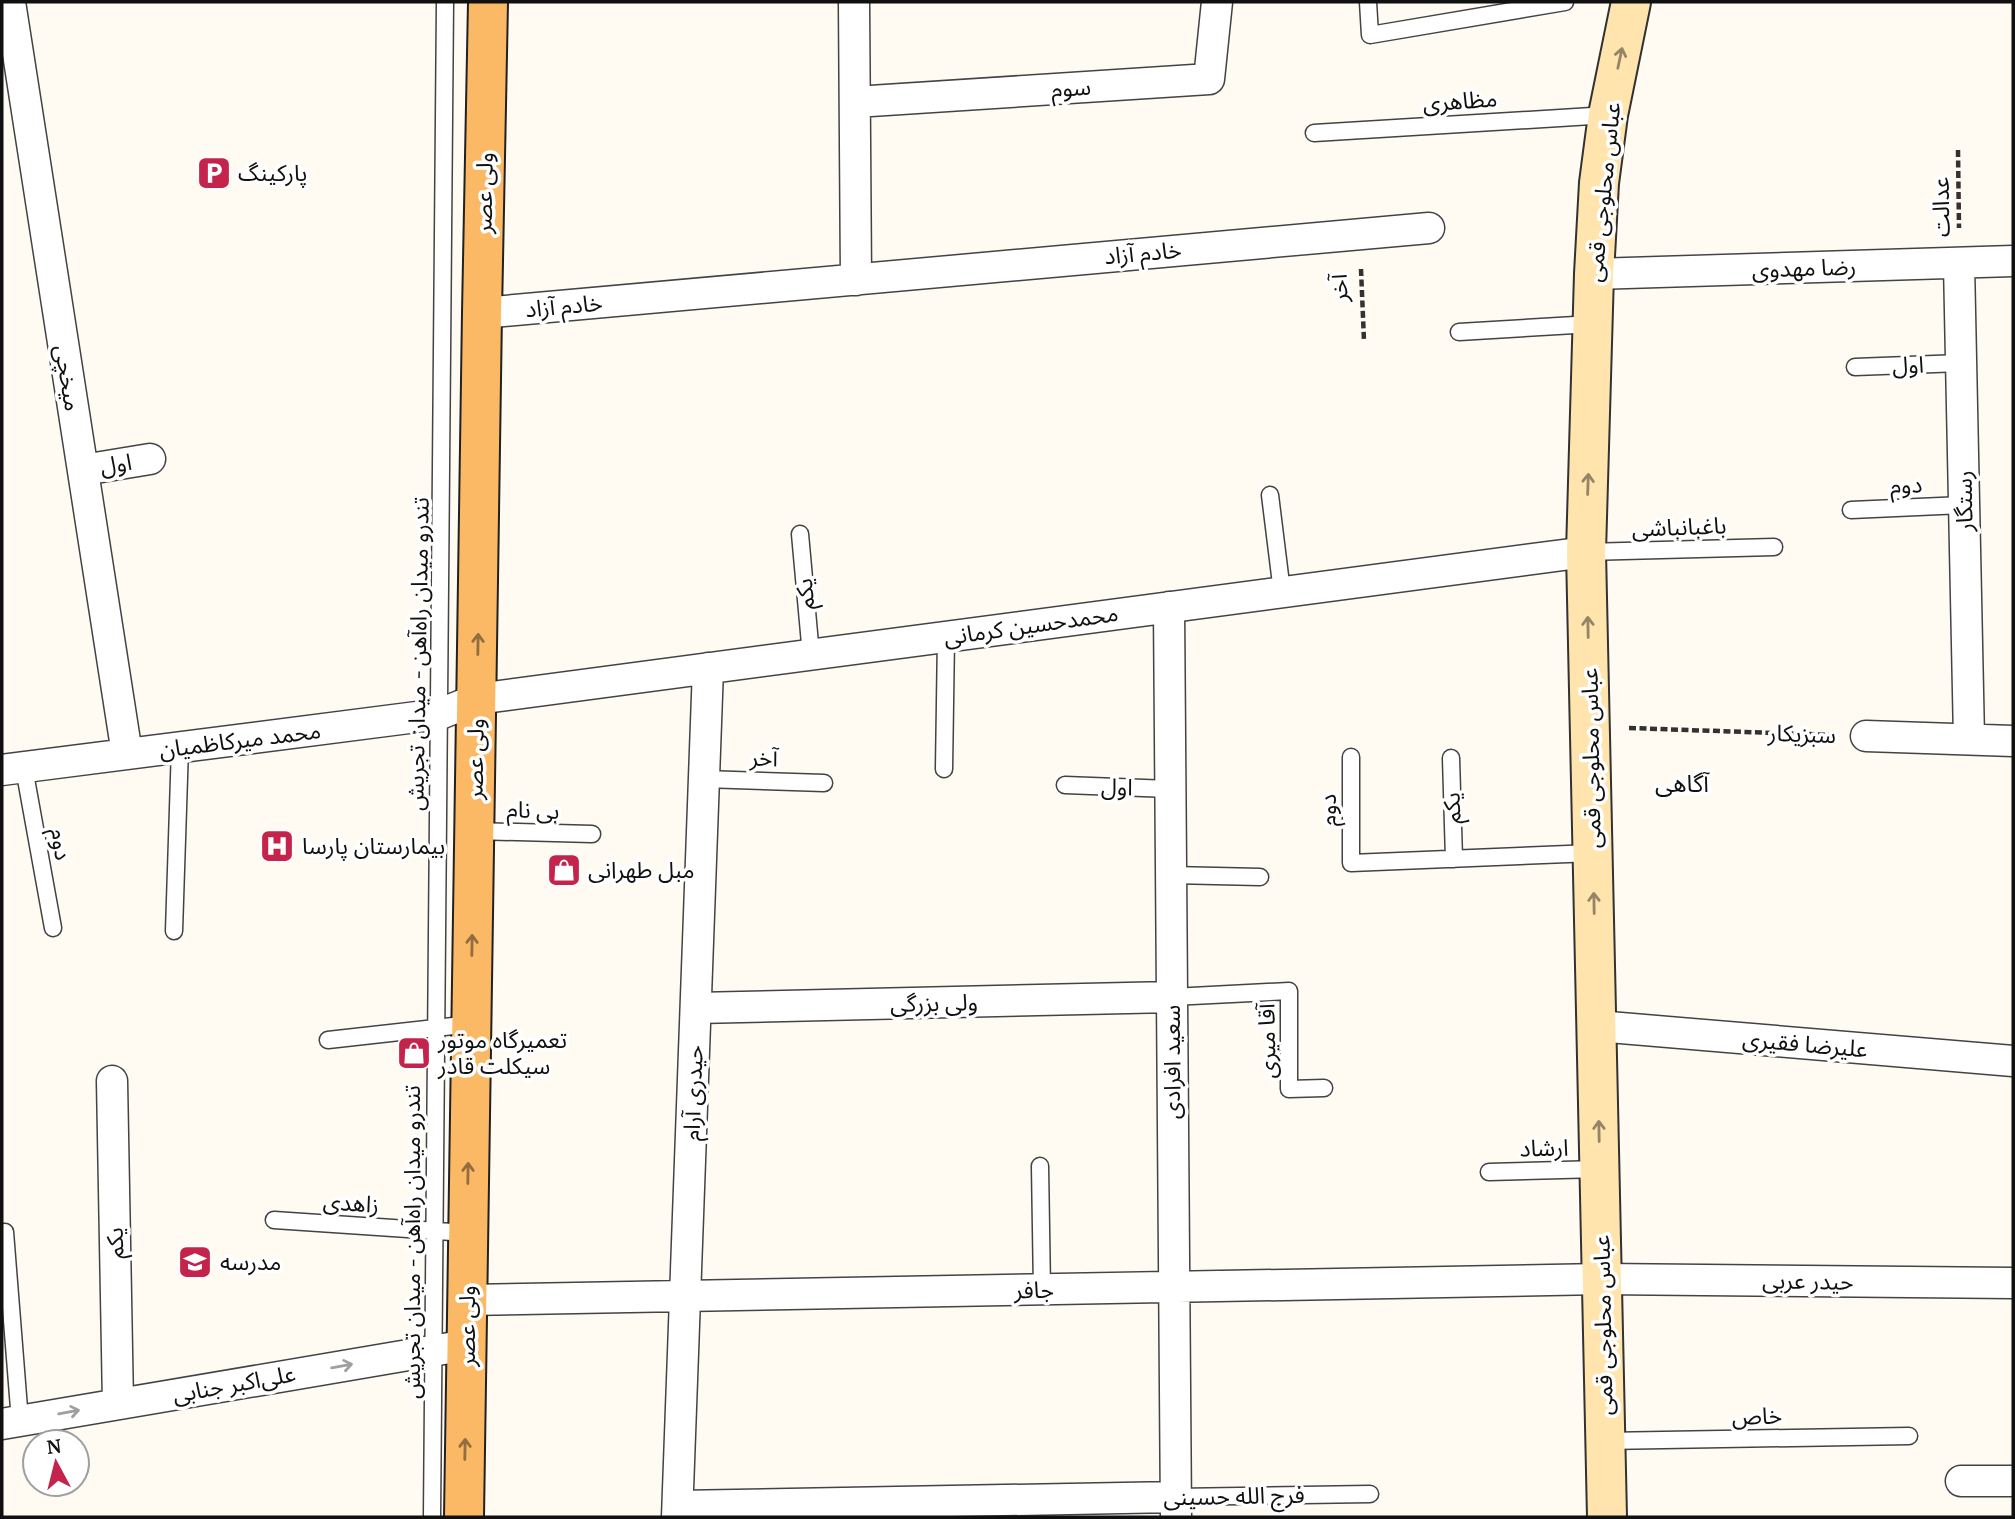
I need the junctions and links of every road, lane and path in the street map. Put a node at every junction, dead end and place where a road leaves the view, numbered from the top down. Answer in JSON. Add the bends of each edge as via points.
{"nodes":[{"id":1,"x":10,"y":2,"type":"edge"},
{"id":2,"x":445,"y":2,"type":"edge"},
{"id":3,"x":488,"y":2,"type":"edge"},
{"id":4,"x":854,"y":2,"type":"edge"},
{"id":5,"x":1217,"y":2,"type":"edge"},
{"id":6,"x":1368,"y":2,"type":"edge"},
{"id":7,"x":1565,"y":2,"type":"edge"},
{"id":8,"x":1631,"y":2,"type":"edge"},
{"id":9,"x":855,"y":102,"type":"junction"},
{"id":10,"x":1608,"y":115,"type":"junction"},
{"id":11,"x":1314,"y":133,"type":"dead end"},
{"id":12,"x":1958,"y":150,"type":"dead end"},
{"id":13,"x":1429,"y":228,"type":"dead end"},
{"id":14,"x":1360,"y":234,"type":"junction"},
{"id":15,"x":2013,"y":261,"type":"edge"},
{"id":16,"x":1959,"y":264,"type":"junction"},
{"id":17,"x":1594,"y":274,"type":"junction"},
{"id":18,"x":856,"y":280,"type":"junction"},
{"id":19,"x":482,"y":313,"type":"junction"},
{"id":20,"x":1592,"y":324,"type":"junction"},
{"id":21,"x":1459,"y":332,"type":"dead end"},
{"id":22,"x":1364,"y":341,"type":"dead end"},
{"id":23,"x":1961,"y":363,"type":"junction"},
{"id":24,"x":1856,"y":367,"type":"dead end"},
{"id":25,"x":150,"y":458,"type":"dead end"},
{"id":26,"x":83,"y":470,"type":"junction"},
{"id":27,"x":1270,"y":495,"type":"dead end"},
{"id":28,"x":1964,"y":505,"type":"junction"},
{"id":29,"x":1851,"y":510,"type":"dead end"},
{"id":30,"x":800,"y":534,"type":"dead end"},
{"id":31,"x":1774,"y":547,"type":"dead end"},
{"id":32,"x":1586,"y":552,"type":"junction"},
{"id":33,"x":1282,"y":592,"type":"junction"},
{"id":34,"x":1168,"y":607,"type":"junction"},
{"id":35,"x":946,"y":637,"type":"junction"},
{"id":36,"x":811,"y":655,"type":"junction"},
{"id":37,"x":708,"y":668,"type":"junction"},
{"id":38,"x":477,"y":699,"type":"junction"},
{"id":39,"x":440,"y":714,"type":"junction"},
{"id":40,"x":1590,"y":727,"type":"junction"},
{"id":41,"x":1866,"y":736,"type":"joint"},
{"id":42,"x":1969,"y":739,"type":"junction"},
{"id":43,"x":2013,"y":741,"type":"edge"},
{"id":44,"x":180,"y":747,"type":"junction"},
{"id":45,"x":127,"y":754,"type":"junction"},
{"id":46,"x":1351,"y":757,"type":"dead end"},
{"id":47,"x":1451,"y":758,"type":"dead end"},
{"id":48,"x":13,"y":769,"type":"edge"},
{"id":49,"x":944,"y":769,"type":"dead end"},
{"id":50,"x":704,"y":779,"type":"junction"},
{"id":51,"x":824,"y":783,"type":"dead end"},
{"id":52,"x":1065,"y":785,"type":"dead end"},
{"id":53,"x":1170,"y":789,"type":"junction"},
{"id":54,"x":474,"y":831,"type":"junction"},
{"id":55,"x":592,"y":834,"type":"dead end"},
{"id":56,"x":1593,"y":853,"type":"junction"},
{"id":57,"x":1454,"y":859,"type":"junction"},
{"id":58,"x":1171,"y":876,"type":"junction"},
{"id":59,"x":1260,"y":877,"type":"dead end"},
{"id":60,"x":53,"y":928,"type":"dead end"},
{"id":61,"x":174,"y":931,"type":"dead end"},
{"id":62,"x":1172,"y":997,"type":"junction"},
{"id":63,"x":696,"y":1008,"type":"junction"},
{"id":64,"x":453,"y":1026,"type":"junction"},
{"id":65,"x":1597,"y":1026,"type":"junction"},
{"id":66,"x":328,"y":1040,"type":"dead end"},
{"id":67,"x":2013,"y":1061,"type":"edge"},
{"id":68,"x":112,"y":1081,"type":"dead end"},
{"id":69,"x":1324,"y":1088,"type":"dead end"},
{"id":70,"x":1040,"y":1166,"type":"dead end"},
{"id":71,"x":1600,"y":1169,"type":"junction"},
{"id":72,"x":1489,"y":1172,"type":"dead end"},
{"id":73,"x":274,"y":1220,"type":"dead end"},
{"id":74,"x":5,"y":1232,"type":"dead end"},
{"id":75,"x":451,"y":1232,"type":"junction"},
{"id":76,"x":1602,"y":1279,"type":"junction"},
{"id":77,"x":2013,"y":1283,"type":"edge"},
{"id":78,"x":1174,"y":1287,"type":"junction"},
{"id":79,"x":1042,"y":1290,"type":"junction"},
{"id":80,"x":685,"y":1296,"type":"junction"},
{"id":81,"x":467,"y":1300,"type":"junction"},
{"id":82,"x":450,"y":1348,"type":"junction"},
{"id":83,"x":118,"y":1404,"type":"junction"},
{"id":84,"x":11,"y":1423,"type":"edge"},
{"id":85,"x":1909,"y":1436,"type":"dead end"},
{"id":86,"x":1605,"y":1441,"type":"junction"},
{"id":87,"x":1961,"y":1481,"type":"dead end"},
{"id":88,"x":2013,"y":1481,"type":"edge"},
{"id":89,"x":1370,"y":1494,"type":"dead end"},
{"id":90,"x":1176,"y":1507,"type":"edge"},
{"id":91,"x":677,"y":1512,"type":"edge"},
{"id":92,"x":432,"y":1517,"type":"edge"},
{"id":93,"x":464,"y":1517,"type":"edge"},
{"id":94,"x":1607,"y":1517,"type":"edge"}],
"edges":[{"from":1,"to":26,"type":"street","name":"میخچی"},
{"from":2,"to":39,"type":"lane","name":"تندرو میدان راه‌آهن - میدان تجریش"},
{"from":3,"to":19,"type":"main road","name":"ولی عصر"},
{"from":4,"to":9,"type":"street"},
{"from":5,"to":9,"type":"street","name":"سوم","via":[[1209,79]]},
{"from":6,"to":7,"type":"lane","via":[[1370,35]]},
{"from":10,"to":8,"type":"street","name":"عباس محلوجی قمی","one_way":true},
{"from":9,"to":18,"type":"street"},
{"from":10,"to":11,"type":"lane","name":"مظاهری"},
{"from":10,"to":17,"type":"street","name":"عباس محلوجی قمی"},
{"from":12,"to":16,"type":"path","name":"عدالت"},
{"from":13,"to":14,"type":"street","name":"خادم آزاد"},
{"from":14,"to":18,"type":"street","name":"خادم آزاد"},
{"from":14,"to":22,"type":"path","name":"آخر"},
{"from":15,"to":16,"type":"street","name":"رضا مهدوی"},
{"from":16,"to":17,"type":"street","name":"رضا مهدوی"},
{"from":16,"to":23,"type":"street","name":"رستگار"},
{"from":17,"to":20,"type":"street","name":"عباس محلوجی قمی"},
{"from":18,"to":19,"type":"street","name":"خادم آزاد"},
{"from":38,"to":19,"type":"main road","name":"ولی عصر","one_way":true},
{"from":20,"to":21,"type":"lane"},
{"from":32,"to":20,"type":"street","name":"عباس محلوجی قمی","one_way":true},
{"from":23,"to":24,"type":"lane","name":"اول"},
{"from":23,"to":28,"type":"street","name":"رستگار"},
{"from":25,"to":26,"type":"street","name":"اول"},
{"from":26,"to":45,"type":"street","name":"میخچی"},
{"from":27,"to":33,"type":"lane"},
{"from":28,"to":29,"type":"lane","name":"دوم"},
{"from":28,"to":42,"type":"street","name":"رستگار"},
{"from":30,"to":36,"type":"lane","name":"یکم"},
{"from":31,"to":32,"type":"lane","name":"باغبانباشی"},
{"from":32,"to":33,"type":"street","name":"محمدحسین کرمانی"},
{"from":40,"to":32,"type":"street","name":"عباس محلوجی قمی","one_way":true},
{"from":33,"to":34,"type":"street","name":"محمدحسین کرمانی"},
{"from":34,"to":35,"type":"street","name":"محمدحسین کرمانی"},
{"from":34,"to":53,"type":"street","name":"سعید افرادی"},
{"from":35,"to":36,"type":"street","name":"محمدحسین کرمانی"},
{"from":35,"to":49,"type":"lane"},
{"from":36,"to":37,"type":"street","name":"محمدحسین کرمانی"},
{"from":37,"to":38,"type":"street","name":"محمدحسین کرمانی"},
{"from":37,"to":50,"type":"street","name":"حیدری آرام"},
{"from":38,"to":39,"type":"street","name":"محمد میرکاظمیان"},
{"from":38,"to":54,"type":"main road","name":"ولی عصر"},
{"from":39,"to":44,"type":"street","name":"محمد میرکاظمیان"},
{"from":39,"to":64,"type":"lane","name":"تندرو میدان راه‌آهن - میدان تجریش"},
{"from":40,"to":41,"type":"path","name":"سبزیکار"},
{"from":40,"to":56,"type":"street","name":"عباس محلوجی قمی"},
{"from":41,"to":42,"type":"street","name":"سبزیکار"},
{"from":42,"to":43,"type":"street","name":"سبزیکار"},
{"from":44,"to":45,"type":"street","name":"محمد میرکاظمیان"},
{"from":44,"to":61,"type":"lane"},
{"from":45,"to":48,"type":"street","name":"محمد میرکاظمیان"},
{"from":46,"to":57,"type":"lane","name":"دوم","via":[[1351,863]]},
{"from":47,"to":57,"type":"lane","name":"یکم"},
{"from":48,"to":60,"type":"lane","name":"دوم"},
{"from":50,"to":51,"type":"lane","name":"آخر"},
{"from":50,"to":63,"type":"street","name":"حیدری آرام"},
{"from":52,"to":53,"type":"lane","name":"اول"},
{"from":53,"to":58,"type":"street","name":"سعید افرادی"},
{"from":54,"to":55,"type":"lane","name":"بی نام"},
{"from":64,"to":54,"type":"main road","name":"ولی عصر","one_way":true},
{"from":56,"to":57,"type":"lane"},
{"from":65,"to":56,"type":"street","name":"عباس محلوجی قمی","one_way":true},
{"from":58,"to":59,"type":"lane"},
{"from":58,"to":62,"type":"street","name":"سعید افرادی"},
{"from":62,"to":63,"type":"street","name":"ولی بزرگی"},
{"from":62,"to":69,"type":"lane","name":"آقا میری","via":[[1289,991],[1289,1089]]},
{"from":62,"to":78,"type":"street","name":"سعید افرادی"},
{"from":63,"to":80,"type":"street","name":"حیدری آرام"},
{"from":64,"to":66,"type":"lane"},
{"from":64,"to":75,"type":"main road","name":"ولی عصر"},
{"from":65,"to":67,"type":"street","name":"علیرضا فقیری"},
{"from":71,"to":65,"type":"street","name":"عباس محلوجی قمی","one_way":true},
{"from":68,"to":83,"type":"street","name":"یکم"},
{"from":70,"to":79,"type":"lane"},
{"from":71,"to":72,"type":"lane","name":"ارشاد"},
{"from":71,"to":76,"type":"street","name":"عباس محلوجی قمی"},
{"from":73,"to":75,"type":"lane","name":"زاهدی"},
{"from":74,"to":84,"type":"lane"},
{"from":75,"to":81,"type":"main road","name":"ولی عصر"},
{"from":75,"to":82,"type":"lane","name":"تندرو میدان راه‌آهن - میدان تجریش"},
{"from":76,"to":77,"type":"street","name":"حیدر عربی"},
{"from":76,"to":78,"type":"street","name":"جافر"},
{"from":76,"to":86,"type":"street","name":"عباس محلوجی قمی"},
{"from":78,"to":79,"type":"street","name":"جافر"},
{"from":78,"to":90,"type":"street","name":"سعید افرادی"},
{"from":79,"to":80,"type":"street","name":"جافر"},
{"from":80,"to":81,"type":"street","name":"جافر"},
{"from":80,"to":91,"type":"street","name":"حیدری آرام"},
{"from":81,"to":82,"type":"main road","name":"ولی عصر"},
{"from":83,"to":82,"type":"street","name":"علی‌اکبر جنابی","one_way":true},
{"from":82,"to":92,"type":"lane","name":"تندرو میدان راه‌آهن - میدان تجریش"},
{"from":93,"to":82,"type":"main road","name":"ولی عصر","one_way":true},
{"from":84,"to":83,"type":"street","name":"علی‌اکبر جنابی","one_way":true},
{"from":85,"to":86,"type":"lane","name":"خاص"},
{"from":86,"to":94,"type":"street","name":"عباس محلوجی قمی"},
{"from":87,"to":88,"type":"street"},
{"from":89,"to":90,"type":"lane","name":"فرج الله حسینی"},
{"from":90,"to":91,"type":"street","name":"فرج الله حسینی"}]}
